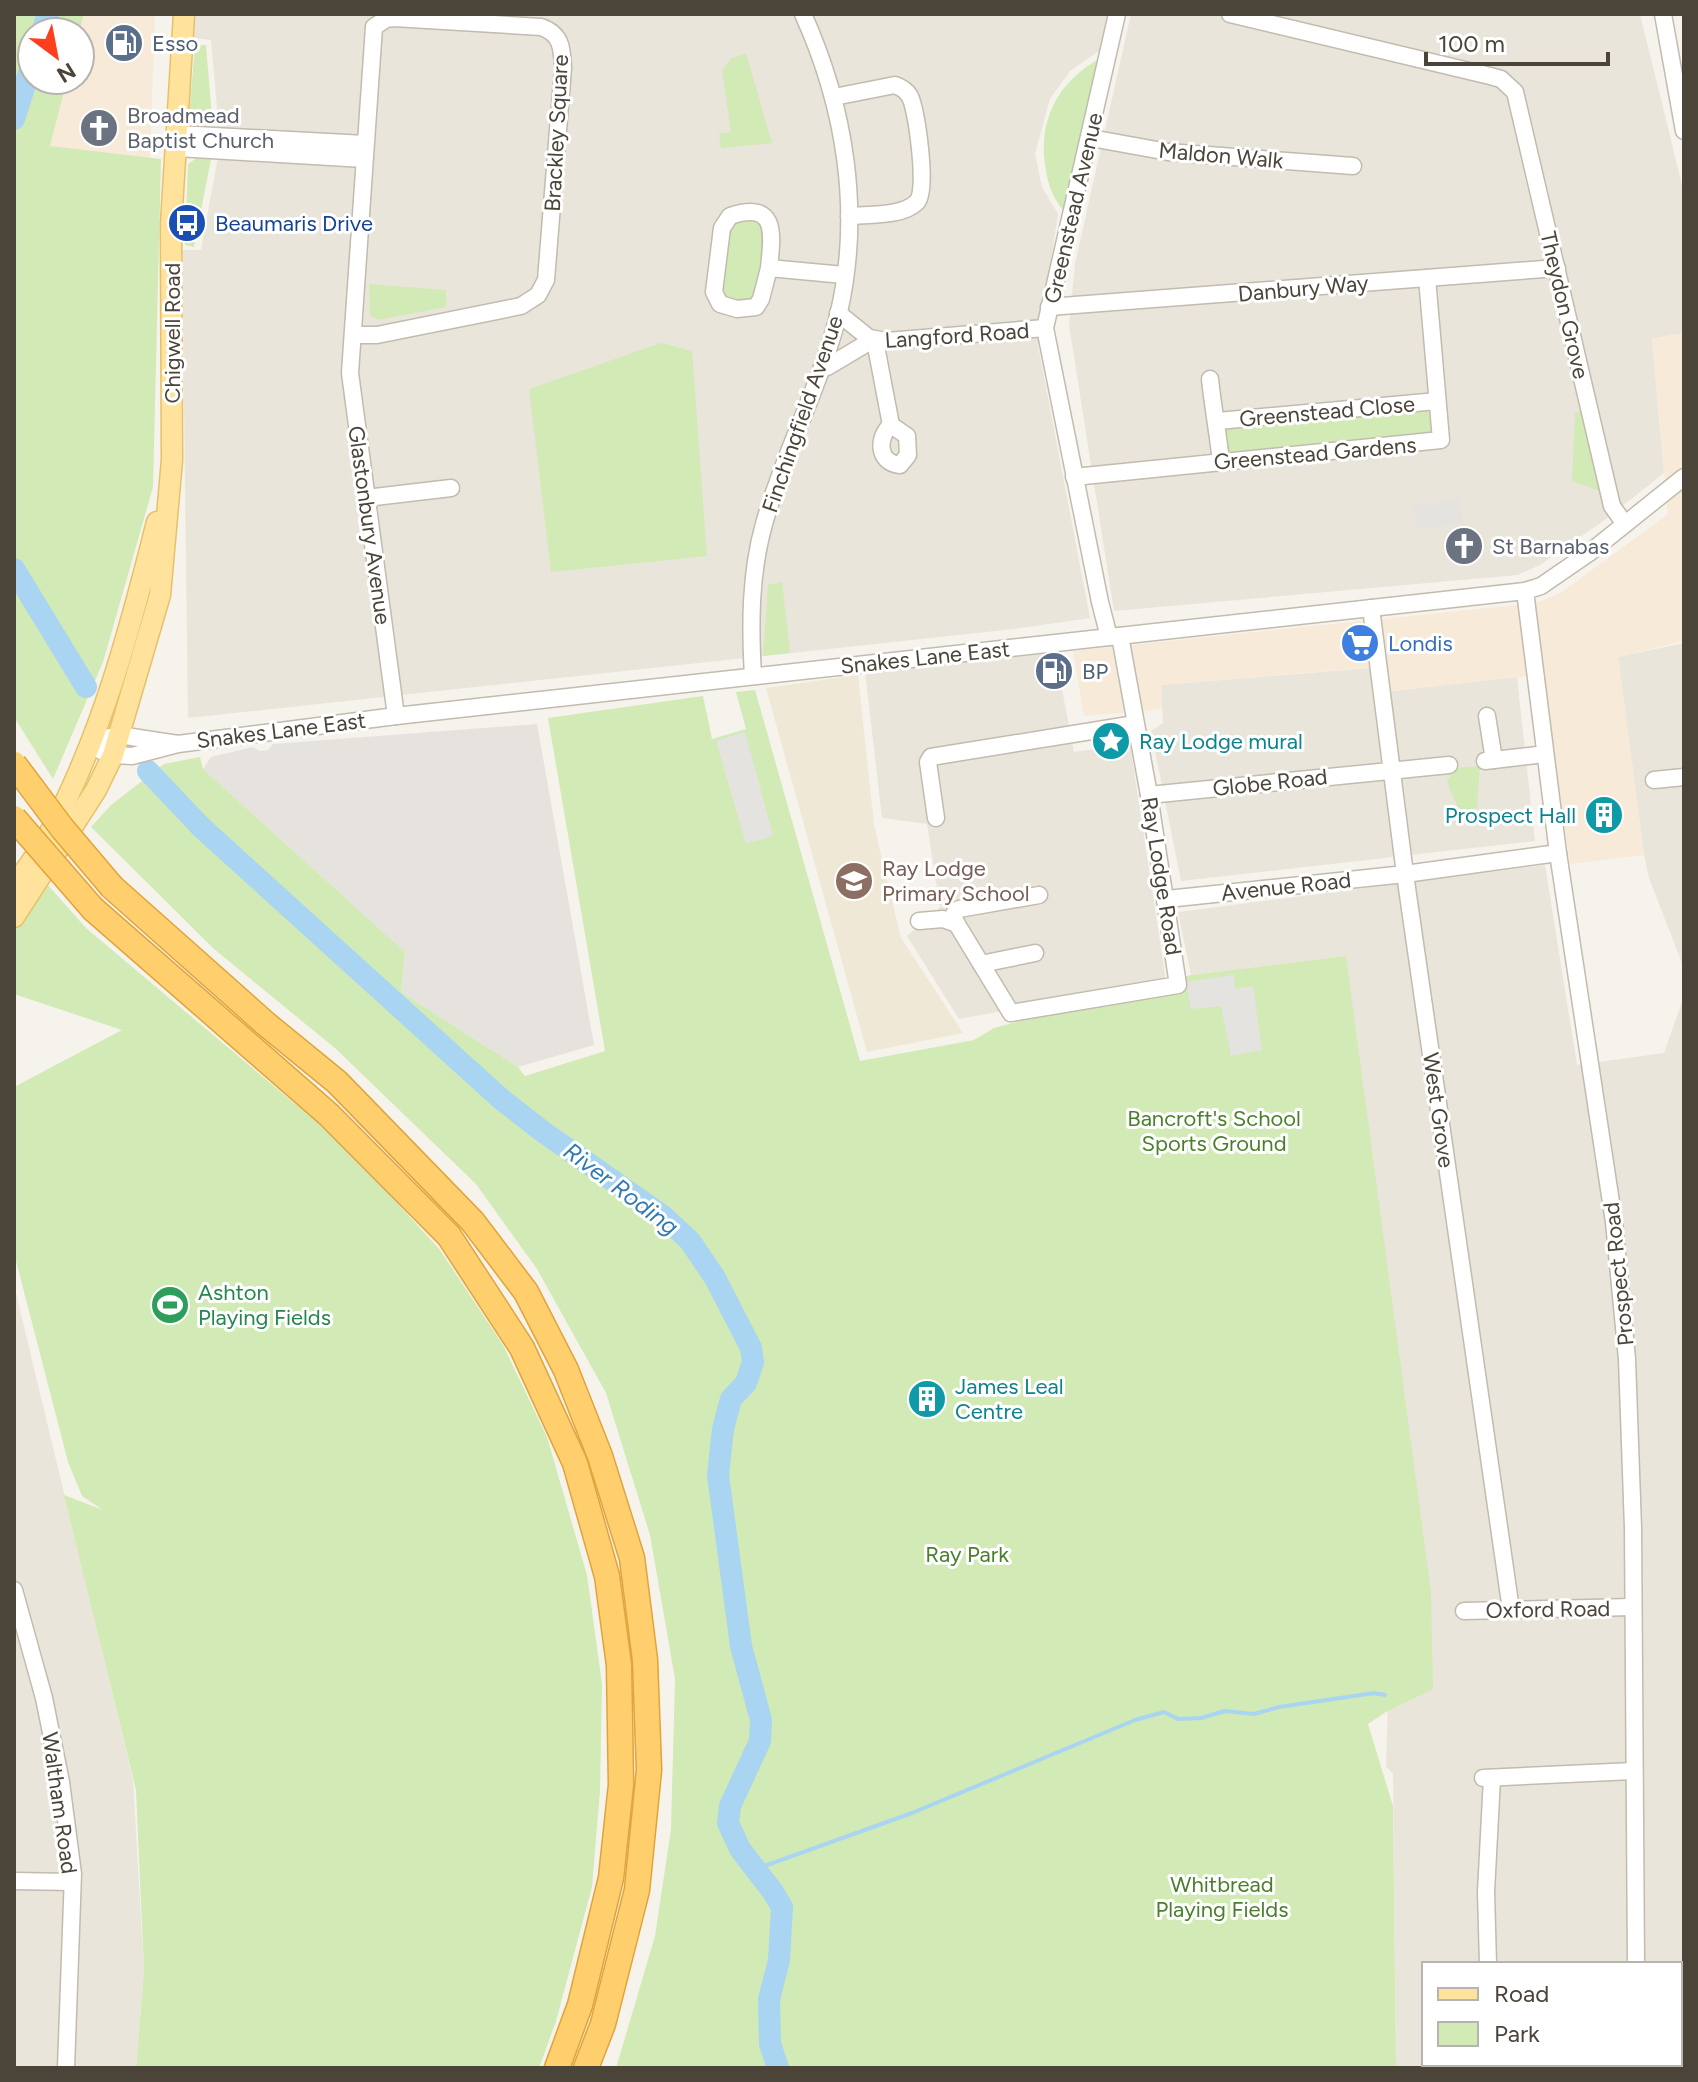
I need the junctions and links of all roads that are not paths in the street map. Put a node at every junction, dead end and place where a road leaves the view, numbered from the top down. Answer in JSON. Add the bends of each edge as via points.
{"nodes":[{"id":1,"x":184,"y":14,"type":"edge"},
{"id":2,"x":803,"y":14,"type":"edge"},
{"id":3,"x":1117,"y":14,"type":"edge"},
{"id":4,"x":1230,"y":14,"type":"edge"},
{"id":5,"x":1663,"y":14,"type":"edge"},
{"id":6,"x":834,"y":97,"type":"junction"},
{"id":7,"x":1684,"y":131,"type":"edge"},
{"id":8,"x":1091,"y":138,"type":"junction"},
{"id":9,"x":177,"y":141,"type":"junction"},
{"id":10,"x":365,"y":151,"type":"junction"},
{"id":11,"x":1353,"y":166,"type":"dead end"},
{"id":12,"x":849,"y":216,"type":"junction"},
{"id":13,"x":769,"y":268,"type":"junction"},
{"id":14,"x":1557,"y":268,"type":"junction"},
{"id":15,"x":844,"y":275,"type":"junction"},
{"id":16,"x":1427,"y":278,"type":"junction"},
{"id":17,"x":1049,"y":307,"type":"junction"},
{"id":18,"x":838,"y":313,"type":"junction"},
{"id":19,"x":1045,"y":328,"type":"junction"},
{"id":20,"x":354,"y":335,"type":"junction"},
{"id":21,"x":872,"y":340,"type":"junction"},
{"id":22,"x":822,"y":366,"type":"junction"},
{"id":23,"x":1210,"y":379,"type":"dead end"},
{"id":24,"x":1437,"y":401,"type":"junction"},
{"id":25,"x":1218,"y":421,"type":"junction"},
{"id":26,"x":891,"y":425,"type":"dead end"},
{"id":27,"x":172,"y":460,"type":"junction"},
{"id":28,"x":1221,"y":462,"type":"junction"},
{"id":29,"x":1074,"y":477,"type":"junction"},
{"id":30,"x":1683,"y":480,"type":"edge"},
{"id":31,"x":451,"y":488,"type":"dead end"},
{"id":32,"x":366,"y":498,"type":"junction"},
{"id":33,"x":1624,"y":523,"type":"junction"},
{"id":34,"x":1525,"y":591,"type":"junction"},
{"id":35,"x":1371,"y":608,"type":"junction"},
{"id":36,"x":1115,"y":637,"type":"junction"},
{"id":37,"x":753,"y":676,"type":"junction"},
{"id":38,"x":396,"y":716,"type":"junction"},
{"id":39,"x":1487,"y":716,"type":"dead end"},
{"id":40,"x":1135,"y":724,"type":"junction"},
{"id":41,"x":92,"y":741,"type":"junction"},
{"id":42,"x":116,"y":745,"type":"junction"},
{"id":43,"x":1545,"y":754,"type":"junction"},
{"id":44,"x":14,"y":764,"type":"edge"},
{"id":45,"x":1449,"y":765,"type":"dead end"},
{"id":46,"x":1391,"y":769,"type":"junction"},
{"id":47,"x":1684,"y":777,"type":"edge"},
{"id":48,"x":1654,"y":780,"type":"dead end"},
{"id":49,"x":1149,"y":795,"type":"junction"},
{"id":50,"x":14,"y":818,"type":"edge"},
{"id":51,"x":936,"y":818,"type":"dead end"},
{"id":52,"x":1558,"y":853,"type":"junction"},
{"id":53,"x":1405,"y":874,"type":"junction"},
{"id":54,"x":14,"y":887,"type":"edge"},
{"id":55,"x":1039,"y":895,"type":"dead end"},
{"id":56,"x":1167,"y":899,"type":"junction"},
{"id":57,"x":14,"y":917,"type":"edge"},
{"id":58,"x":919,"y":921,"type":"dead end"},
{"id":59,"x":956,"y":922,"type":"junction"},
{"id":60,"x":1035,"y":953,"type":"dead end"},
{"id":61,"x":981,"y":964,"type":"junction"},
{"id":62,"x":14,"y":1590,"type":"edge"},
{"id":63,"x":1633,"y":1607,"type":"junction"},
{"id":64,"x":1511,"y":1610,"type":"junction"},
{"id":65,"x":1464,"y":1611,"type":"dead end"},
{"id":66,"x":1633,"y":1771,"type":"junction"},
{"id":67,"x":14,"y":1881,"type":"edge"},
{"id":68,"x":71,"y":1882,"type":"junction"},
{"id":69,"x":1488,"y":1962,"type":"edge"},
{"id":70,"x":1636,"y":1962,"type":"edge"},
{"id":71,"x":66,"y":2068,"type":"edge"},
{"id":72,"x":557,"y":2068,"type":"edge"},
{"id":73,"x":586,"y":2068,"type":"edge"}],
"edges":[{"from":1,"to":9,"type":"main road","name":"Chigwell Road"},
{"from":2,"to":6,"type":"street","name":"Finchingfield Avenue"},
{"from":3,"to":8,"type":"street","name":"Greenstead Avenue"},
{"from":4,"to":14,"type":"street","name":"Theydon Grove","via":[[1501,79],[1517,100]]},
{"from":5,"to":7,"type":"street"},
{"from":6,"to":12,"type":"street","name":"Finchingfield Avenue","via":[[847,160]]},
{"from":6,"to":12,"type":"street","via":[[895,85],[904,89],[912,102],[921,165],[922,194],[916,203]]},
{"from":8,"to":11,"type":"street","name":"Maldon Walk","via":[[1168,152]]},
{"from":8,"to":17,"type":"street","name":"Greenstead Avenue"},
{"from":9,"to":10,"type":"street"},
{"from":9,"to":27,"type":"main road","name":"Chigwell Road","via":[[171,224]]},
{"from":10,"to":20,"type":"street","name":"Brackley Square"},
{"from":10,"to":20,"type":"street","name":"Brackley Square","via":[[372,36],[380,22],[394,18],[541,27],[562,44],[546,280],[538,295],[513,308]]},
{"from":12,"to":15,"type":"street","name":"Finchingfield Avenue"},
{"from":13,"to":13,"type":"street","via":[[756,307],[728,307],[716,299],[722,228],[730,216],[760,215],[769,221]]},
{"from":13,"to":15,"type":"street"},
{"from":14,"to":16,"type":"street","name":"Danbury Way"},
{"from":14,"to":33,"type":"street","name":"Theydon Grove","via":[[1612,506]]},
{"from":15,"to":18,"type":"street","name":"Finchingfield Avenue"},
{"from":16,"to":17,"type":"street","name":"Danbury Way"},
{"from":16,"to":24,"type":"street","name":"Greenstead Gardens"},
{"from":17,"to":19,"type":"street","name":"Greenstead Avenue"},
{"from":18,"to":21,"type":"street","name":"Langford Road"},
{"from":18,"to":22,"type":"street","name":"Finchingfield Avenue"},
{"from":19,"to":21,"type":"street","name":"Langford Road"},
{"from":19,"to":29,"type":"street","name":"Greenstead Avenue"},
{"from":20,"to":32,"type":"street","name":"Glastonbury Avenue","via":[[350,373]]},
{"from":21,"to":22,"type":"street","name":"Langford Road"},
{"from":21,"to":26,"type":"street"},
{"from":22,"to":37,"type":"street","name":"Finchingfield Avenue","via":[[761,536],[752,581]]},
{"from":23,"to":25,"type":"street","name":"Greenstead Close"},
{"from":24,"to":25,"type":"street","name":"Greenstead Close"},
{"from":24,"to":28,"type":"street","name":"Greenstead Gardens","via":[[1442,437],[1438,441]]},
{"from":25,"to":28,"type":"street","name":"Greenstead Close"},
{"from":27,"to":41,"type":"main road","name":"Chigwell Road","via":[[133,619]]},
{"from":27,"to":42,"type":"main road","name":"Chigwell Road","via":[[160,595]]},
{"from":28,"to":29,"type":"street","name":"Greenstead Gardens"},
{"from":29,"to":36,"type":"street","name":"Greenstead Avenue"},
{"from":30,"to":33,"type":"street","name":"Snakes Lane East"},
{"from":31,"to":32,"type":"street"},
{"from":32,"to":38,"type":"street","name":"Glastonbury Avenue"},
{"from":33,"to":34,"type":"street","name":"Snakes Lane East","via":[[1541,586]]},
{"from":34,"to":35,"type":"street","name":"Snakes Lane East"},
{"from":34,"to":43,"type":"street","name":"Prospect Road"},
{"from":35,"to":36,"type":"street","name":"Snakes Lane East"},
{"from":35,"to":46,"type":"street","name":"West Grove"},
{"from":36,"to":37,"type":"street","name":"Snakes Lane East"},
{"from":36,"to":40,"type":"street","name":"Ray Lodge Road"},
{"from":37,"to":38,"type":"street","name":"Snakes Lane East"},
{"from":38,"to":42,"type":"street","name":"Snakes Lane East","via":[[178,744]]},
{"from":39,"to":43,"type":"street","via":[[1490,761]]},
{"from":40,"to":49,"type":"street","name":"Ray Lodge Road"},
{"from":40,"to":51,"type":"street","via":[[931,757]]},
{"from":41,"to":42,"type":"street"},
{"from":41,"to":54,"type":"main road","name":"Chigwell Road","via":[[47,837]]},
{"from":42,"to":57,"type":"main road","name":"Chigwell Road","via":[[96,790]]},
{"from":43,"to":52,"type":"street","name":"Prospect Road"},
{"from":44,"to":73,"type":"highway","bridge":true,"via":[[112,887],[337,1082],[473,1222],[526,1292],[571,1385],[632,1558],[645,1660],[649,1770],[637,1890],[603,2024]]},
{"from":45,"to":46,"type":"street","name":"Globe Road"},
{"from":46,"to":49,"type":"street","name":"Globe Road"},
{"from":46,"to":53,"type":"street","name":"West Grove"},
{"from":47,"to":48,"type":"street"},
{"from":49,"to":56,"type":"street","name":"Ray Lodge Road"},
{"from":50,"to":72,"type":"highway","bridge":true,"via":[[93,909],[329,1115],[449,1236],[522,1348],[575,1463],[607,1576],[619,1665],[621,1785],[611,1878],[580,2005]]},
{"from":52,"to":53,"type":"street","name":"Avenue Road"},
{"from":52,"to":63,"type":"street","name":"Prospect Road","via":[[1623,1305]]},
{"from":53,"to":56,"type":"street","name":"Avenue Road"},
{"from":53,"to":64,"type":"street","name":"West Grove"},
{"from":55,"to":59,"type":"street","via":[[959,909]]},
{"from":56,"to":61,"type":"street","name":"Ray Lodge Road","via":[[1179,981],[1175,986],[1011,1013]]},
{"from":58,"to":59,"type":"street"},
{"from":59,"to":61,"type":"street","name":"Ray Lodge Road"},
{"from":60,"to":61,"type":"street"},
{"from":62,"to":68,"type":"street","name":"Waltham Road","via":[[61,1782]]},
{"from":63,"to":64,"type":"street","name":"Oxford Road"},
{"from":63,"to":66,"type":"street","name":"Prospect Road"},
{"from":64,"to":65,"type":"street","name":"Oxford Road"},
{"from":66,"to":69,"type":"street","via":[[1487,1778]]},
{"from":66,"to":70,"type":"street","name":"Prospect Road"},
{"from":67,"to":68,"type":"street"},
{"from":68,"to":71,"type":"street","name":"Waltham Road"}]}
